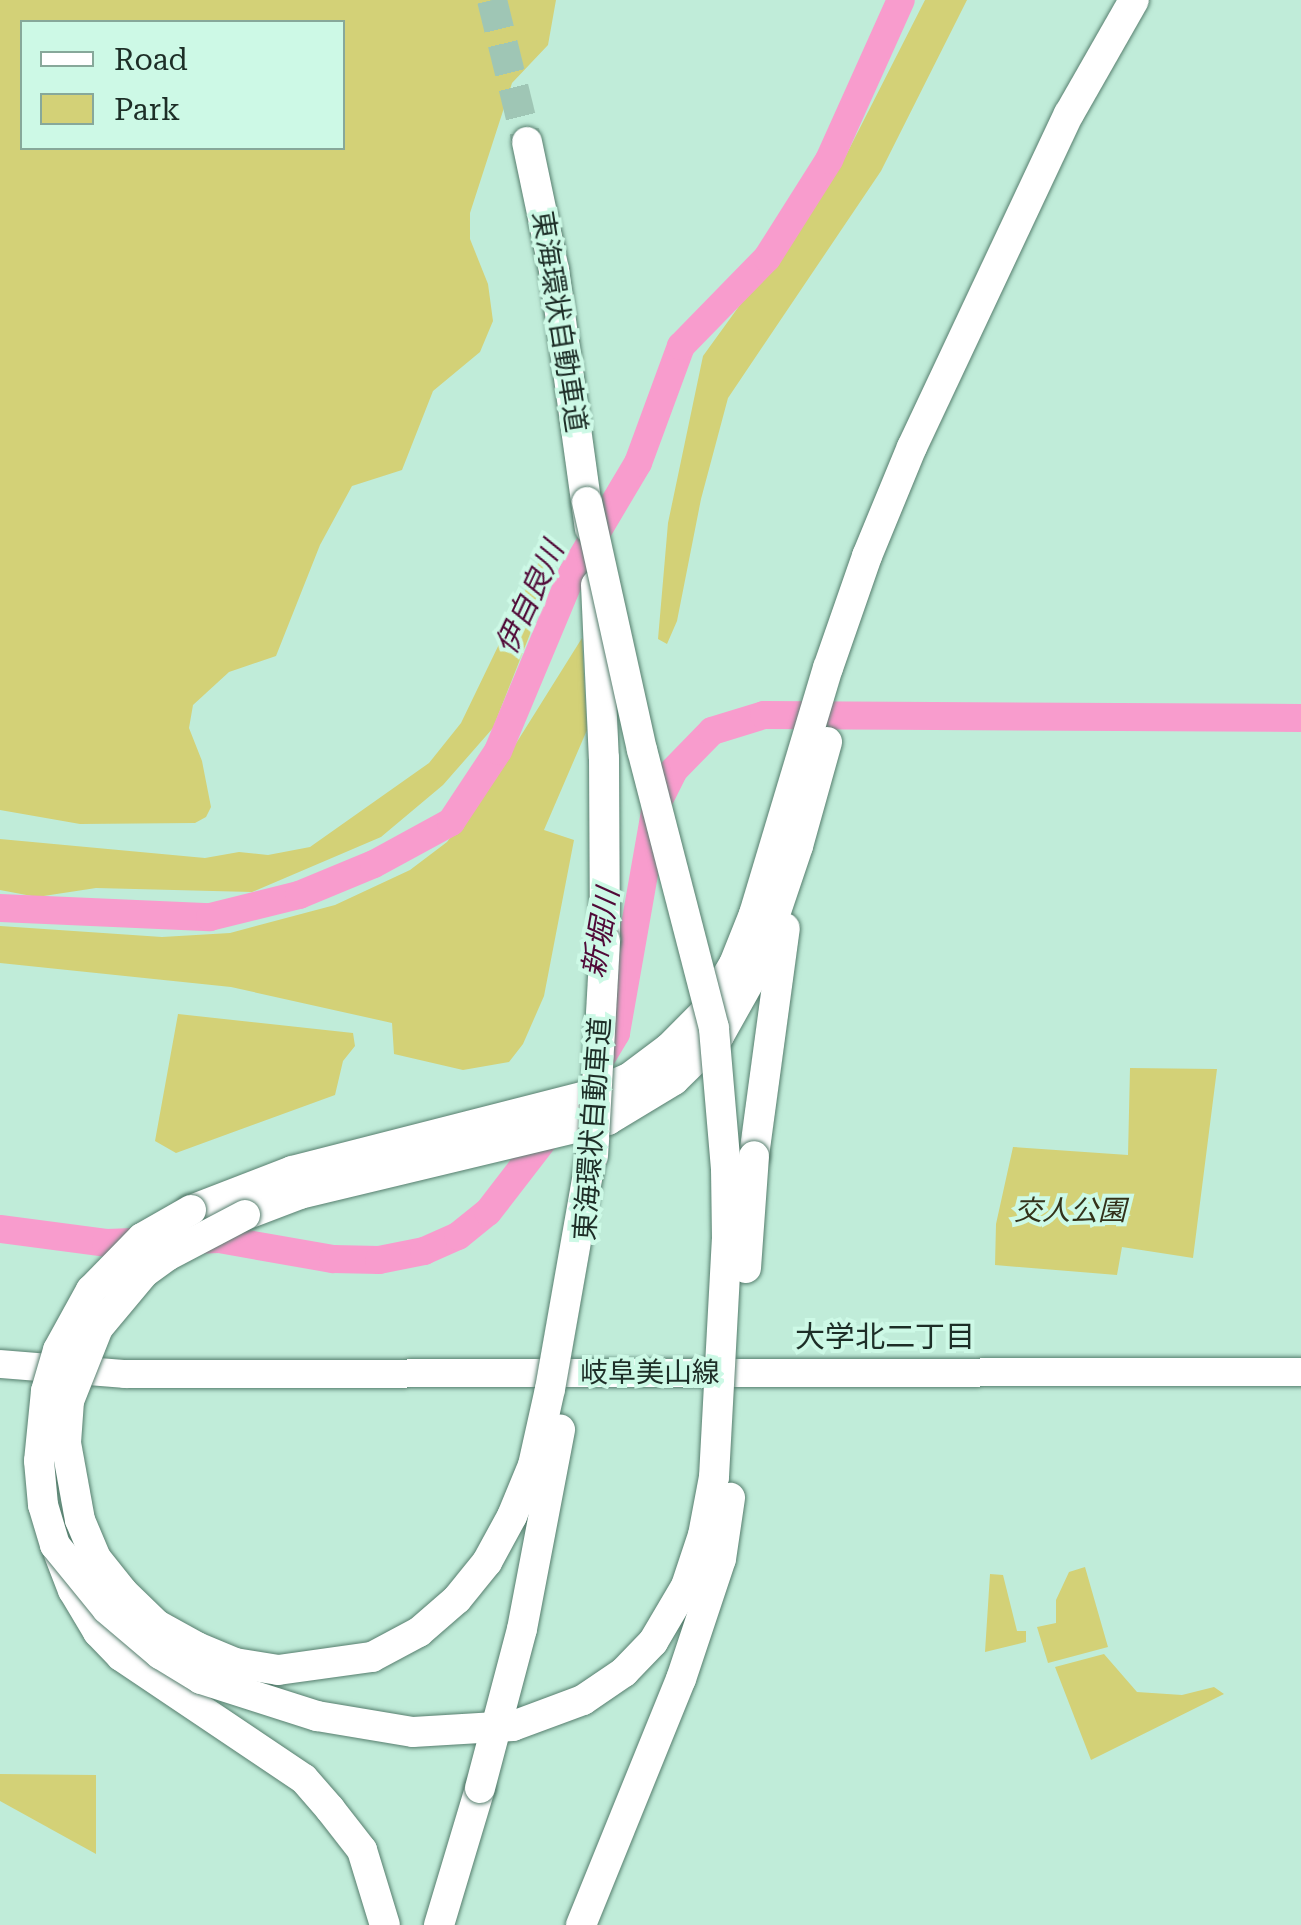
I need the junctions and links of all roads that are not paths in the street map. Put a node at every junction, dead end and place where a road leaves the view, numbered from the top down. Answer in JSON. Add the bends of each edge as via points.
{"nodes":[{"id":1,"x":1134,"y":0,"type":"edge"},
{"id":2,"x":1154,"y":0,"type":"edge"},
{"id":3,"x":527,"y":142,"type":"tunnel mouth"},
{"id":4,"x":588,"y":502,"type":"junction"},
{"id":5,"x":837,"y":670,"type":"junction"},
{"id":6,"x":814,"y":748,"type":"junction"},
{"id":7,"x":798,"y":846,"type":"junction"},
{"id":8,"x":601,"y":1130,"type":"junction"},
{"id":9,"x":474,"y":1140,"type":"junction"},
{"id":10,"x":0,"y":1364,"type":"edge"},
{"id":11,"x":1301,"y":1372,"type":"edge"},
{"id":12,"x":55,"y":1545,"type":"junction"},
{"id":13,"x":384,"y":1925,"type":"edge"},
{"id":14,"x":440,"y":1925,"type":"edge"},
{"id":15,"x":581,"y":1925,"type":"edge"}],
"edges":[{"from":1,"to":5,"type":"highway","via":[[1069,114],[912,447],[867,556]]},
{"from":2,"to":5,"type":"highway","via":[[1088,115]]},
{"from":3,"to":4,"type":"highway","name":"東海環状自動車道","via":[[554,270]]},
{"from":4,"to":8,"type":"highway","name":"東海環状自動車道","bridge":true,"via":[[600,634],[606,844]]},
{"from":4,"to":12,"type":"highway","bridge":true,"via":[[642,750],[700,961],[722,1097],[727,1240],[714,1476],[686,1586],[652,1642],[624,1672],[582,1700],[513,1726],[413,1732],[317,1716],[201,1679],[129,1630]]},
{"from":5,"to":6,"type":"highway"},
{"from":6,"to":7,"type":"highway"},
{"from":6,"to":9,"type":"highway","via":[[734,964],[706,1011],[630,1078]]},
{"from":7,"to":8,"type":"highway","via":[[757,968],[719,1036],[674,1080]]},
{"from":7,"to":15,"type":"highway","bridge":true,"via":[[754,1156],[721,1559],[681,1679]]},
{"from":8,"to":9,"type":"highway"},
{"from":8,"to":9,"type":"highway","bridge":true,"via":[[533,1464],[512,1516],[457,1600],[419,1632],[372,1657],[278,1670],[235,1663],[157,1625],[96,1558],[70,1485],[69,1401],[98,1328],[166,1256],[246,1215]]},
{"from":8,"to":14,"type":"highway","name":"東海環状自動車道","bridge":true,"via":[[549,1493],[522,1630]]},
{"from":9,"to":12,"type":"highway","bridge":true,"via":[[292,1171],[191,1210],[116,1262],[91,1290],[58,1350],[46,1392],[40,1461]]},
{"from":10,"to":11,"type":"main road","name":"岐阜美山線","via":[[125,1374]]},
{"from":12,"to":13,"type":"highway","via":[[72,1590],[121,1656],[304,1779],[330,1809],[362,1850]]}]}
